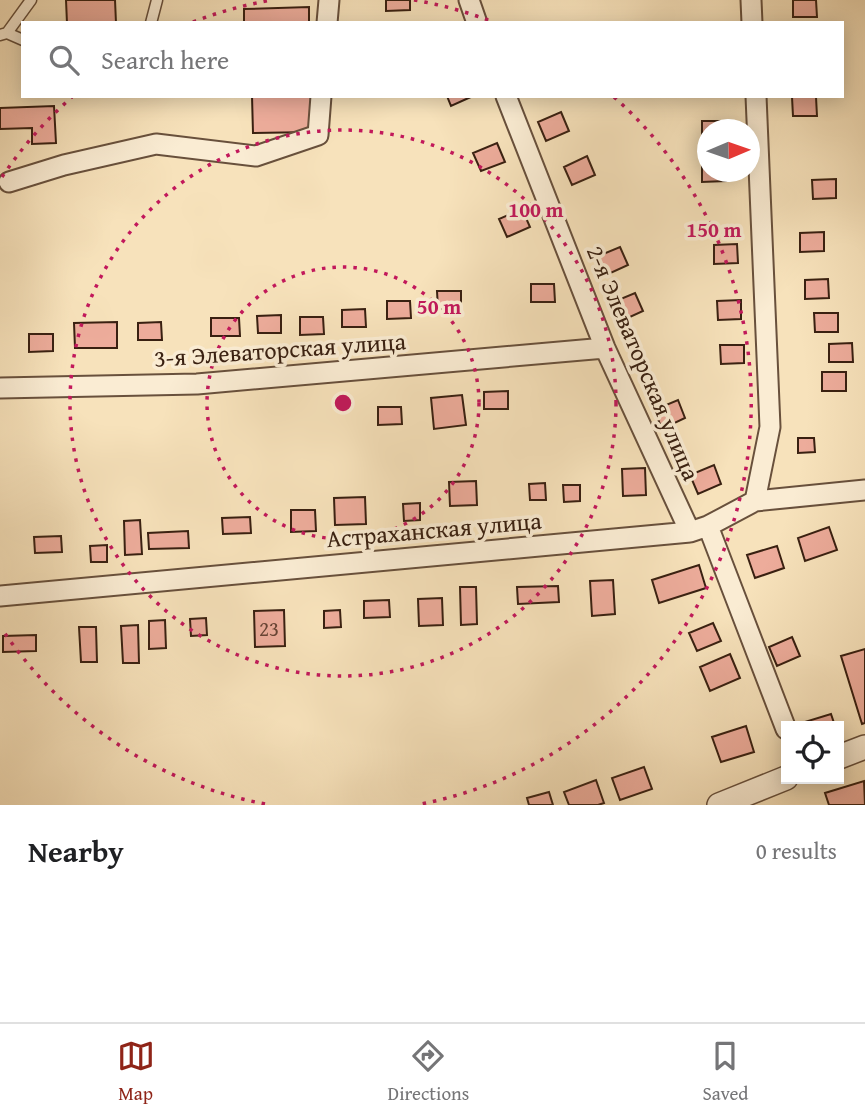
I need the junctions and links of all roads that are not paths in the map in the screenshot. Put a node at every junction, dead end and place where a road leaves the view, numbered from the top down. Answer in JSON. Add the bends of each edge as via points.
{"nodes":[{"id":1,"x":31,"y":0,"type":"edge"},
{"id":2,"x":157,"y":0,"type":"edge"},
{"id":3,"x":329,"y":0,"type":"edge"},
{"id":4,"x":470,"y":0,"type":"edge"},
{"id":5,"x":751,"y":0,"type":"edge"},
{"id":6,"x":152,"y":21,"type":"edge"},
{"id":7,"x":327,"y":21,"type":"edge"},
{"id":8,"x":476,"y":21,"type":"edge"},
{"id":9,"x":752,"y":21,"type":"edge"},
{"id":10,"x":3,"y":34,"type":"edge"},
{"id":11,"x":21,"y":39,"type":"edge"},
{"id":12,"x":321,"y":98,"type":"edge"},
{"id":13,"x":507,"y":98,"type":"edge"},
{"id":14,"x":755,"y":98,"type":"edge"},
{"id":15,"x":9,"y":182,"type":"dead end"},
{"id":16,"x":606,"y":348,"type":"junction"},
{"id":17,"x":0,"y":388,"type":"edge"},
{"id":18,"x":865,"y":490,"type":"edge"},
{"id":19,"x":755,"y":501,"type":"junction"},
{"id":20,"x":699,"y":529,"type":"junction"},
{"id":21,"x":0,"y":596,"type":"edge"},
{"id":22,"x":783,"y":721,"type":"edge"},
{"id":23,"x":865,"y":747,"type":"edge"},
{"id":24,"x":844,"y":755,"type":"edge"},
{"id":25,"x":781,"y":780,"type":"edge"},
{"id":26,"x":719,"y":805,"type":"edge"}],
"edges":[{"from":1,"to":10,"type":"lane"},
{"from":2,"to":6,"type":"lane"},
{"from":3,"to":7,"type":"street"},
{"from":4,"to":8,"type":"street"},
{"from":5,"to":9,"type":"street"},
{"from":10,"to":11,"type":"lane"},
{"from":12,"to":15,"type":"street","via":[[318,135],[256,156],[156,144]]},
{"from":13,"to":16,"type":"street","name":"2-я Элеваторская улица"},
{"from":14,"to":19,"type":"street","via":[[770,427]]},
{"from":16,"to":17,"type":"street","name":"3-я Элеваторская улица","via":[[197,384]]},
{"from":16,"to":20,"type":"street","name":"2-я Элеваторская улица"},
{"from":18,"to":19,"type":"street","name":"Астраханская улица"},
{"from":19,"to":20,"type":"street","name":"Астраханская улица"},
{"from":20,"to":21,"type":"street","name":"Астраханская улица"},
{"from":20,"to":22,"type":"street","name":"2-я Элеваторская улица"},
{"from":23,"to":24,"type":"street"},
{"from":25,"to":26,"type":"street"}]}
